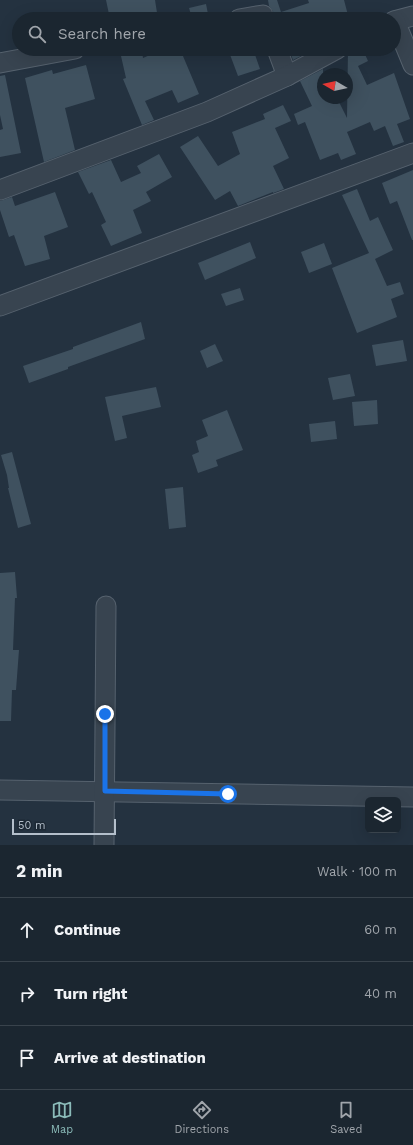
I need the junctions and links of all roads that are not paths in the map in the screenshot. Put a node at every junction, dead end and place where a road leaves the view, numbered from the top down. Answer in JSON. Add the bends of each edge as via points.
{"nodes":[{"id":1,"x":413,"y":16,"type":"edge"},
{"id":2,"x":401,"y":19,"type":"edge"},
{"id":3,"x":401,"y":37,"type":"edge"},
{"id":4,"x":38,"y":56,"type":"edge"},
{"id":5,"x":280,"y":56,"type":"edge"},
{"id":6,"x":324,"y":56,"type":"edge"},
{"id":7,"x":0,"y":63,"type":"edge"},
{"id":8,"x":413,"y":65,"type":"edge"},
{"id":9,"x":287,"y":76,"type":"junction"},
{"id":10,"x":413,"y":153,"type":"edge"},
{"id":11,"x":0,"y":190,"type":"edge"},
{"id":12,"x":0,"y":306,"type":"edge"},
{"id":13,"x":106,"y":606,"type":"dead end"},
{"id":14,"x":0,"y":790,"type":"edge"},
{"id":15,"x":105,"y":791,"type":"junction"},
{"id":16,"x":413,"y":797,"type":"edge"},
{"id":17,"x":104,"y":845,"type":"edge"}],
"edges":[{"from":1,"to":2,"type":"street"},
{"from":3,"to":8,"type":"street"},
{"from":4,"to":7,"type":"street"},
{"from":5,"to":9,"type":"street"},
{"from":6,"to":9,"type":"street"},
{"from":9,"to":11,"type":"street","via":[[207,112]]},
{"from":10,"to":12,"type":"street"},
{"from":13,"to":15,"type":"street"},
{"from":14,"to":15,"type":"street"},
{"from":15,"to":16,"type":"street"},
{"from":15,"to":17,"type":"street"}]}
